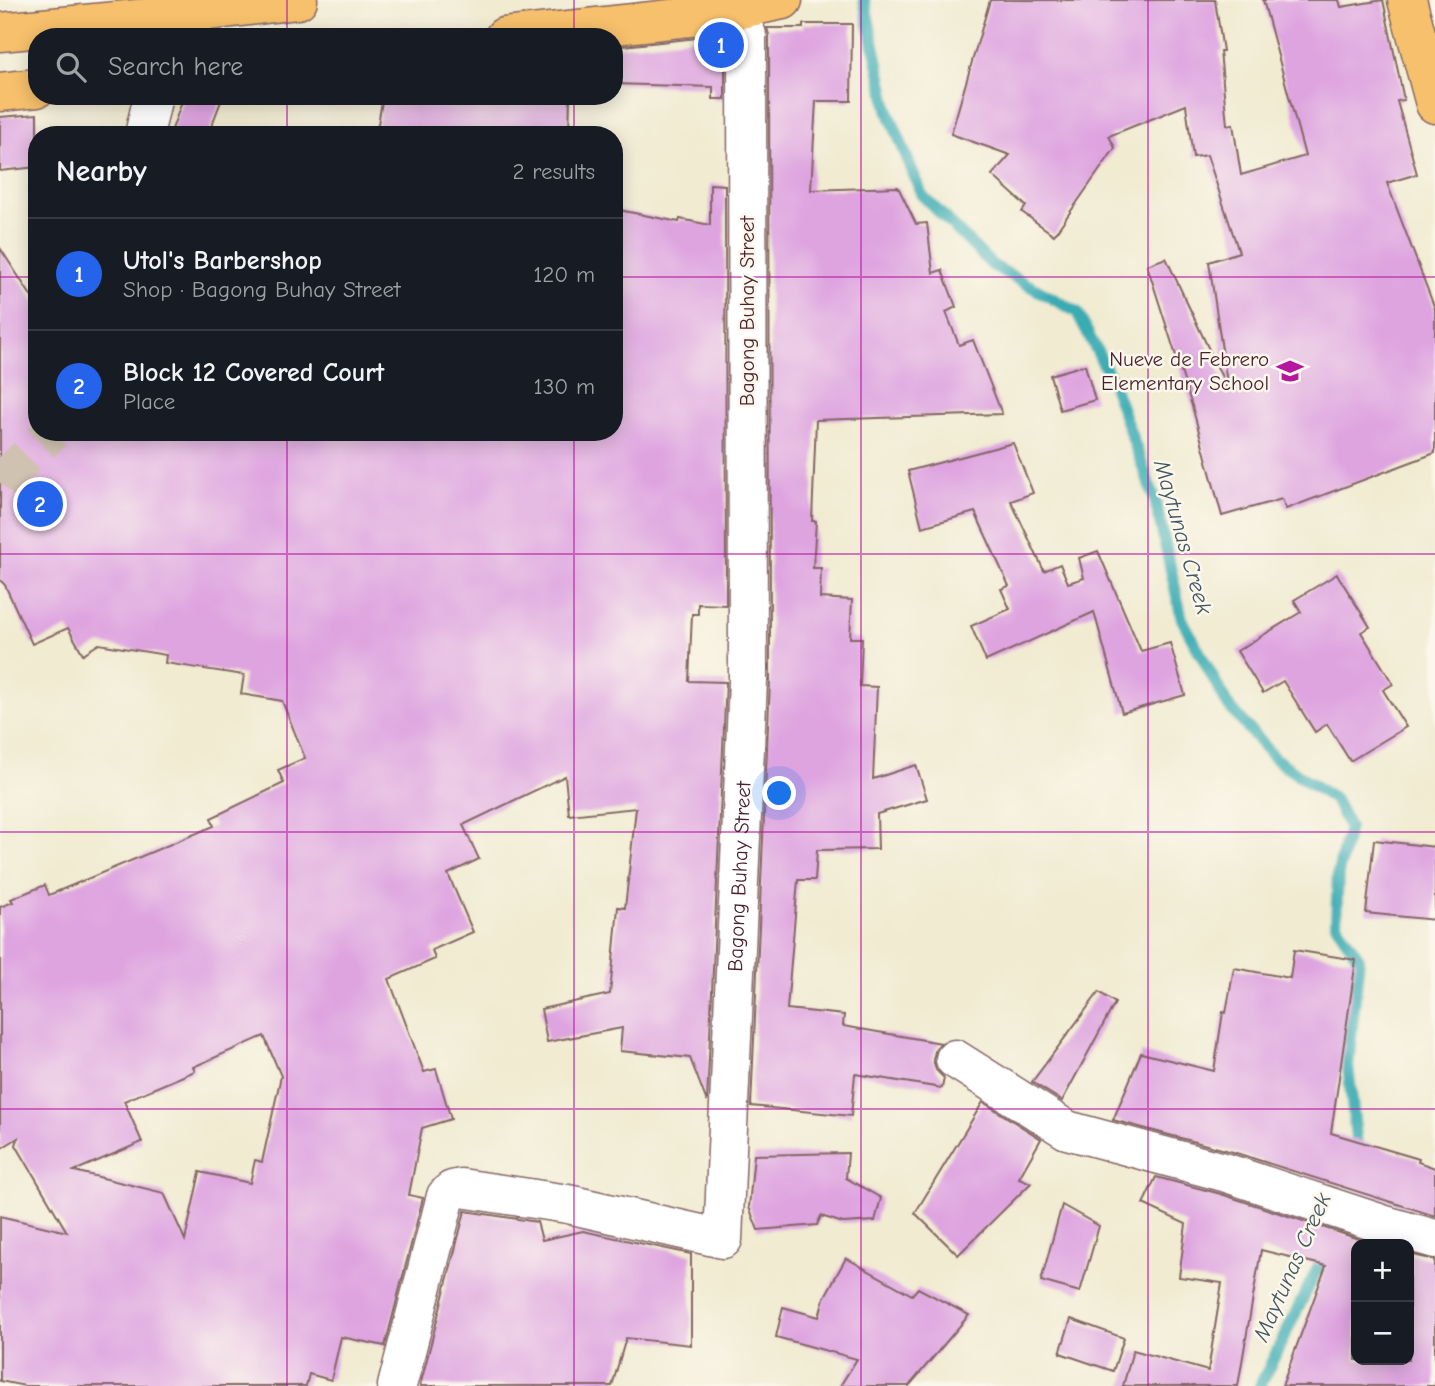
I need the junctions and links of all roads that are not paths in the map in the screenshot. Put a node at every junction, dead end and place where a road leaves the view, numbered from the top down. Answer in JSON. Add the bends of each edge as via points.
{"nodes":[{"id":1,"x":298,"y":0,"type":"edge"},
{"id":2,"x":783,"y":0,"type":"edge"},
{"id":3,"x":1407,"y":0,"type":"edge"},
{"id":4,"x":169,"y":18,"type":"edge"},
{"id":5,"x":48,"y":28,"type":"edge"},
{"id":6,"x":587,"y":28,"type":"edge"},
{"id":7,"x":28,"y":30,"type":"edge"},
{"id":8,"x":0,"y":32,"type":"edge"},
{"id":9,"x":747,"y":36,"type":"dead end"},
{"id":10,"x":28,"y":89,"type":"edge"},
{"id":11,"x":0,"y":92,"type":"edge"},
{"id":12,"x":1435,"y":104,"type":"edge"},
{"id":13,"x":151,"y":105,"type":"edge"},
{"id":14,"x":146,"y":126,"type":"edge"},
{"id":15,"x":955,"y":1059,"type":"dead end"},
{"id":16,"x":1435,"y":1239,"type":"edge"},
{"id":17,"x":397,"y":1386,"type":"edge"}],
"edges":[{"from":1,"to":4,"type":"main road"},
{"from":2,"to":6,"type":"main road","via":[[717,14]]},
{"from":3,"to":12,"type":"main road"},
{"from":4,"to":5,"type":"main road"},
{"from":7,"to":8,"type":"main road"},
{"from":9,"to":17,"type":"street","name":"Bagong Buhay Street","via":[[748,681],[723,1239],[568,1204],[452,1190],[446,1196]]},
{"from":10,"to":11,"type":"main road"},
{"from":13,"to":14,"type":"street"},
{"from":15,"to":16,"type":"street","via":[[1067,1130],[1227,1173]]}]}
